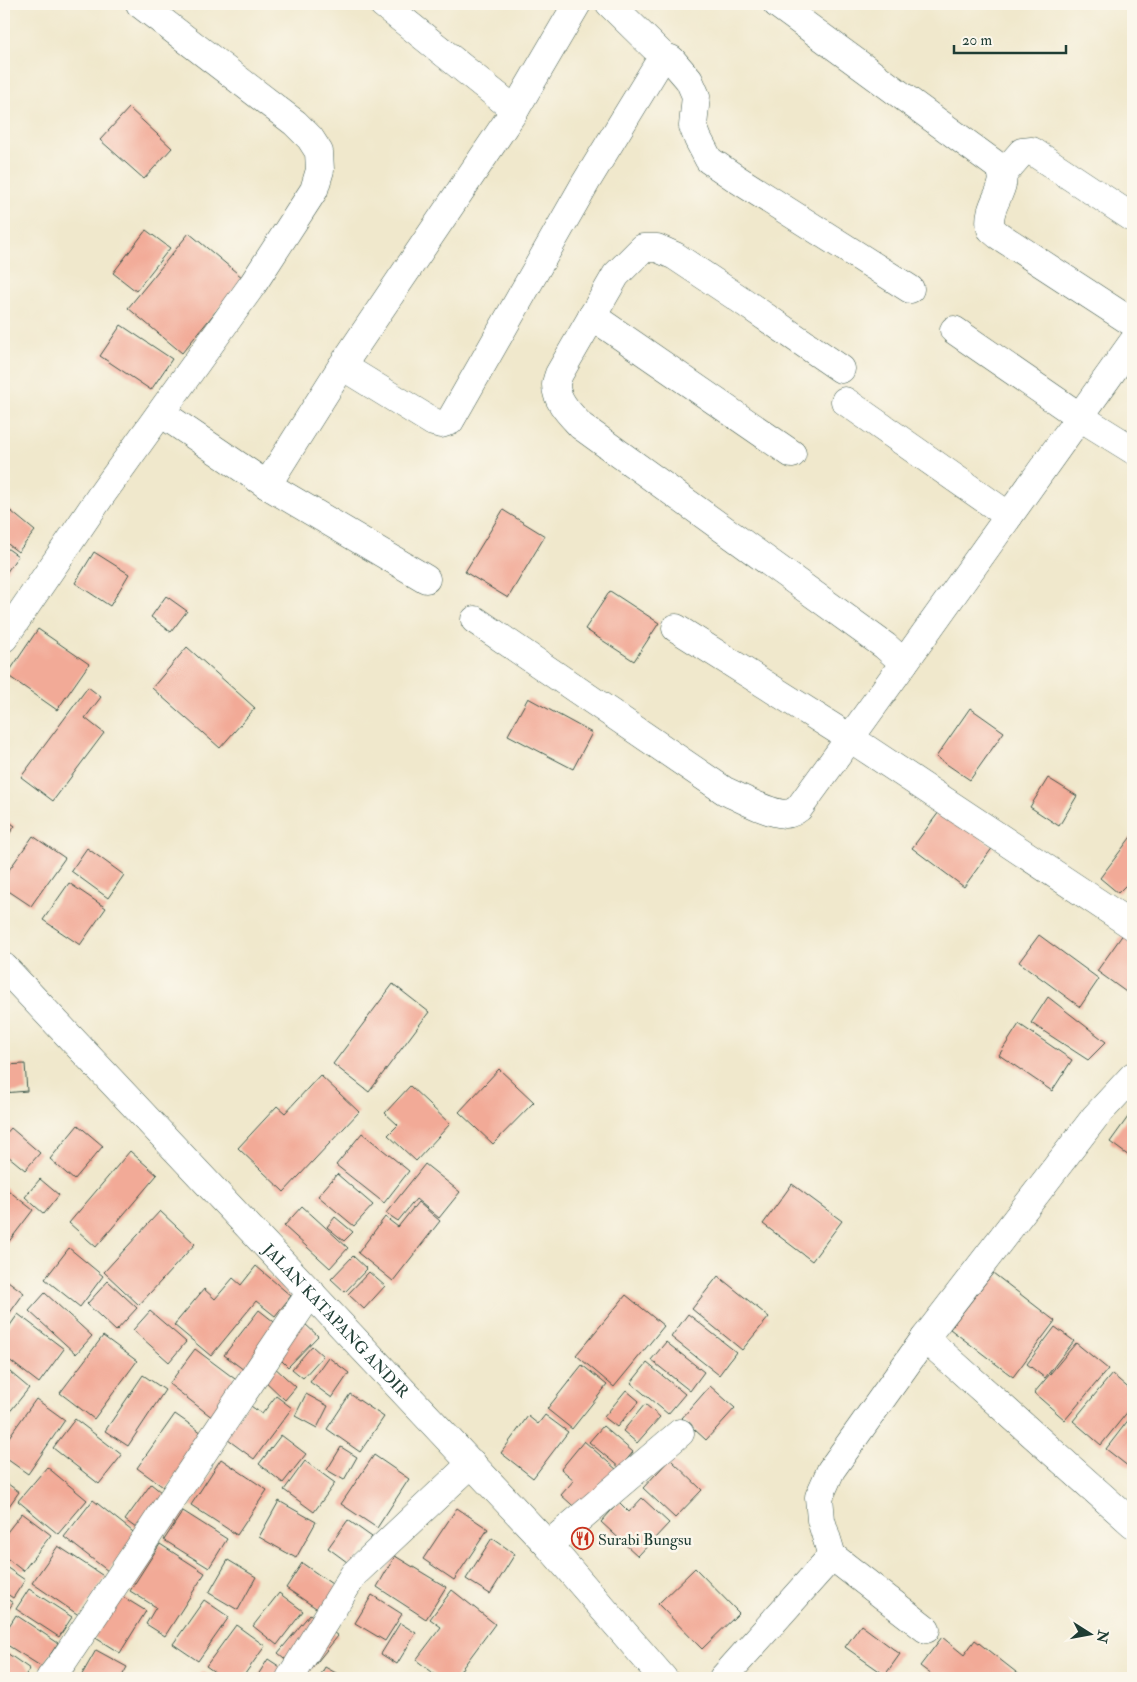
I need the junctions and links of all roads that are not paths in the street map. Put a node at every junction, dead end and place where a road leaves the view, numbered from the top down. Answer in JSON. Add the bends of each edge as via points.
{"nodes":[{"id":1,"x":140,"y":4,"type":"edge"},
{"id":2,"x":383,"y":4,"type":"edge"},
{"id":3,"x":577,"y":4,"type":"edge"},
{"id":4,"x":610,"y":4,"type":"edge"},
{"id":5,"x":777,"y":4,"type":"edge"},
{"id":6,"x":664,"y":56,"type":"junction"},
{"id":7,"x":515,"y":110,"type":"junction"},
{"id":8,"x":1003,"y":174,"type":"junction"},
{"id":9,"x":1133,"y":218,"type":"edge"},
{"id":10,"x":910,"y":289,"type":"dead end"},
{"id":11,"x":592,"y":316,"type":"junction"},
{"id":12,"x":1133,"y":323,"type":"edge"},
{"id":13,"x":954,"y":330,"type":"dead end"},
{"id":14,"x":1133,"y":342,"type":"edge"},
{"id":15,"x":342,"y":366,"type":"junction"},
{"id":16,"x":841,"y":369,"type":"dead end"},
{"id":17,"x":844,"y":401,"type":"dead end"},
{"id":18,"x":161,"y":413,"type":"junction"},
{"id":19,"x":1080,"y":417,"type":"junction"},
{"id":20,"x":1133,"y":450,"type":"edge"},
{"id":21,"x":792,"y":454,"type":"dead end"},
{"id":22,"x":268,"y":485,"type":"junction"},
{"id":23,"x":1009,"y":516,"type":"junction"},
{"id":24,"x":426,"y":579,"type":"dead end"},
{"id":25,"x":475,"y":620,"type":"dead end"},
{"id":26,"x":676,"y":628,"type":"dead end"},
{"id":27,"x":4,"y":638,"type":"edge"},
{"id":28,"x":904,"y":663,"type":"junction"},
{"id":29,"x":850,"y":738,"type":"junction"},
{"id":30,"x":1133,"y":926,"type":"edge"},
{"id":31,"x":4,"y":967,"type":"edge"},
{"id":32,"x":1133,"y":1076,"type":"edge"},
{"id":33,"x":311,"y":1292,"type":"junction"},
{"id":34,"x":925,"y":1338,"type":"junction"},
{"id":35,"x":680,"y":1433,"type":"dead end"},
{"id":36,"x":472,"y":1463,"type":"junction"},
{"id":37,"x":1133,"y":1524,"type":"edge"},
{"id":38,"x":548,"y":1545,"type":"junction"},
{"id":39,"x":832,"y":1556,"type":"junction"},
{"id":40,"x":926,"y":1629,"type":"dead end"},
{"id":41,"x":50,"y":1678,"type":"edge"},
{"id":42,"x":290,"y":1678,"type":"edge"},
{"id":43,"x":663,"y":1678,"type":"edge"},
{"id":44,"x":724,"y":1678,"type":"edge"}],
"edges":[{"from":1,"to":18,"type":"street","via":[[295,123],[319,152],[320,170],[314,190],[253,284]]},
{"from":2,"to":7,"type":"street"},
{"from":3,"to":7,"type":"street"},
{"from":4,"to":6,"type":"street"},
{"from":5,"to":8,"type":"street","via":[[1000,167]]},
{"from":6,"to":10,"type":"street","via":[[671,59],[689,80],[696,96],[693,126],[709,160]]},
{"from":6,"to":15,"type":"street","via":[[586,182],[450,421],[433,422]]},
{"from":7,"to":15,"type":"street"},
{"from":8,"to":9,"type":"street","via":[[1022,152],[1032,151]]},
{"from":8,"to":12,"type":"street","via":[[989,214],[991,229]]},
{"from":11,"to":16,"type":"street","via":[[616,275],[643,248],[657,248],[675,256]]},
{"from":11,"to":21,"type":"street"},
{"from":11,"to":28,"type":"street","via":[[559,374],[556,386],[566,410],[581,426],[886,646]]},
{"from":13,"to":19,"type":"street"},
{"from":14,"to":19,"type":"street"},
{"from":15,"to":22,"type":"street"},
{"from":17,"to":23,"type":"street"},
{"from":18,"to":22,"type":"street"},
{"from":18,"to":27,"type":"street"},
{"from":19,"to":20,"type":"street"},
{"from":19,"to":23,"type":"street"},
{"from":22,"to":24,"type":"street"},
{"from":23,"to":28,"type":"street"},
{"from":25,"to":29,"type":"street","via":[[725,791],[760,807],[785,814],[799,808]]},
{"from":26,"to":29,"type":"street"},
{"from":28,"to":29,"type":"street"},
{"from":29,"to":30,"type":"street"},
{"from":31,"to":33,"type":"street","name":"JALAN KATAPANG ANDIR"},
{"from":32,"to":34,"type":"street","via":[[1095,1117]]},
{"from":33,"to":36,"type":"street","name":"JALAN KATAPANG ANDIR"},
{"from":33,"to":41,"type":"street"},
{"from":34,"to":37,"type":"street"},
{"from":34,"to":39,"type":"street","via":[[831,1470],[819,1497],[821,1520]]},
{"from":35,"to":38,"type":"street"},
{"from":36,"to":38,"type":"street","name":"JALAN KATAPANG ANDIR"},
{"from":36,"to":42,"type":"street","via":[[354,1574]]},
{"from":38,"to":43,"type":"street","name":"JALAN KATAPANG ANDIR"},
{"from":39,"to":40,"type":"street"},
{"from":39,"to":44,"type":"street"}]}
